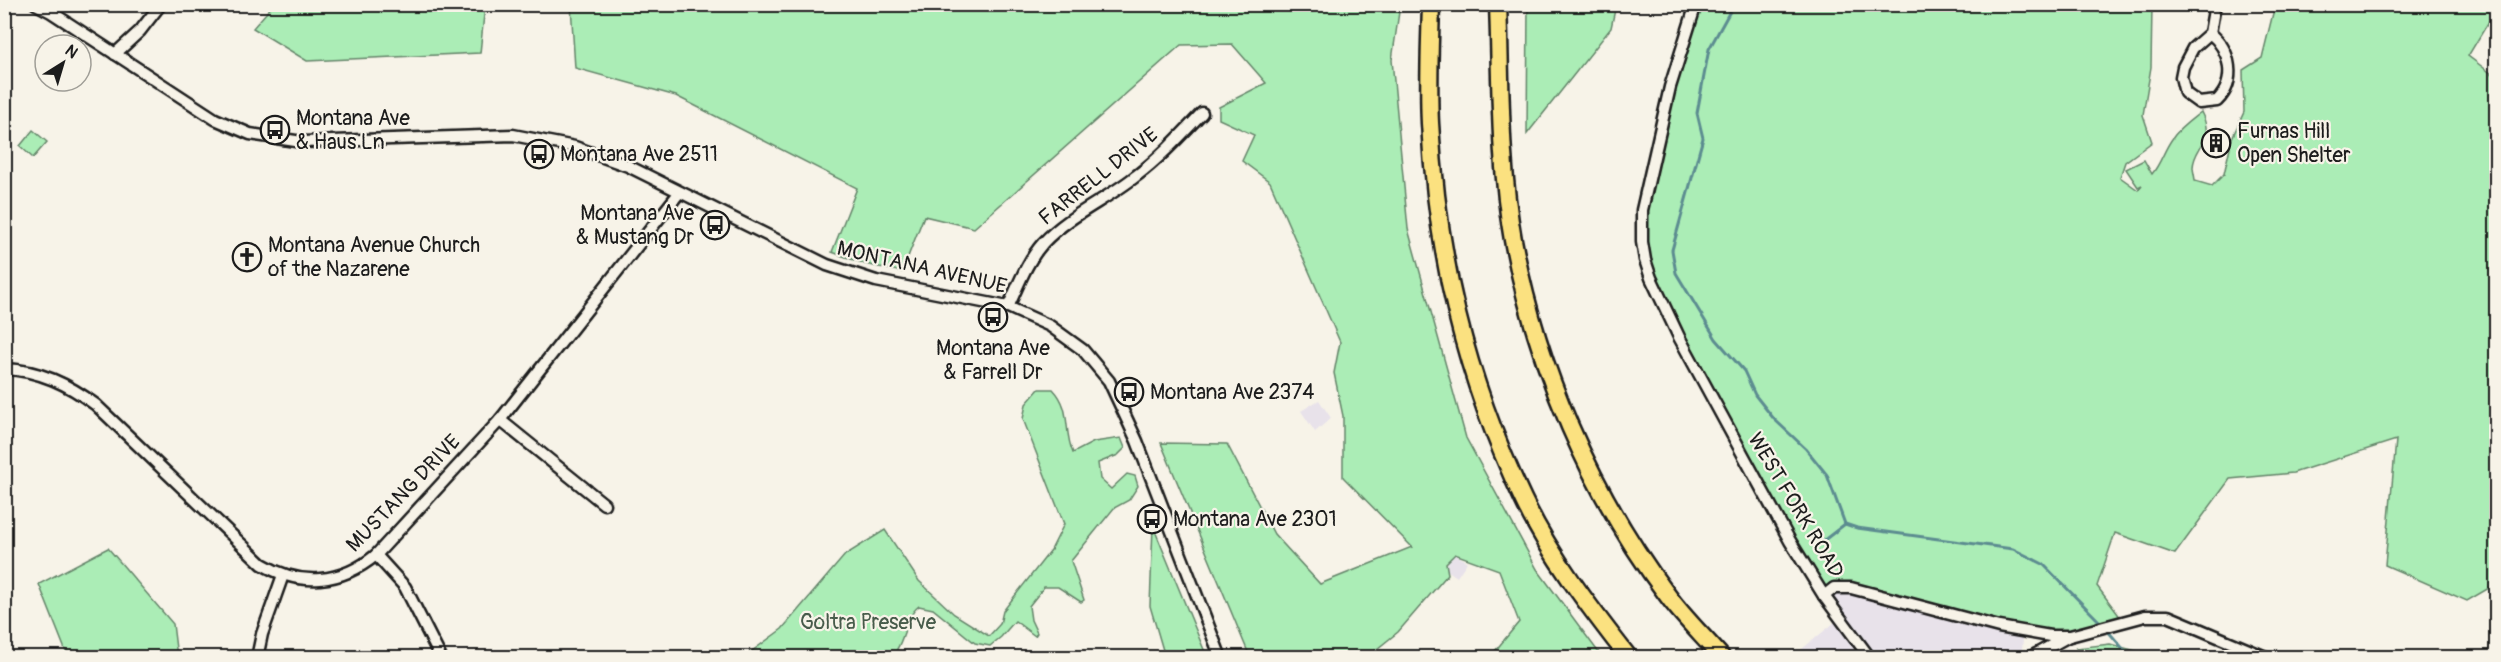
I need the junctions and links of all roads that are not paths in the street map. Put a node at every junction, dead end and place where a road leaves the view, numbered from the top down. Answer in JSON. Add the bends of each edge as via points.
{"nodes":[{"id":1,"x":36,"y":4,"type":"edge"},
{"id":2,"x":161,"y":4,"type":"edge"},
{"id":3,"x":1431,"y":4,"type":"edge"},
{"id":4,"x":1498,"y":4,"type":"edge"},
{"id":5,"x":1696,"y":4,"type":"edge"},
{"id":6,"x":2215,"y":4,"type":"edge"},
{"id":7,"x":2210,"y":33,"type":"junction"},
{"id":8,"x":115,"y":54,"type":"junction"},
{"id":9,"x":1202,"y":113,"type":"dead end"},
{"id":10,"x":679,"y":193,"type":"junction"},
{"id":11,"x":1008,"y":307,"type":"junction"},
{"id":12,"x":4,"y":369,"type":"edge"},
{"id":13,"x":500,"y":420,"type":"junction"},
{"id":14,"x":604,"y":504,"type":"dead end"},
{"id":15,"x":376,"y":555,"type":"junction"},
{"id":16,"x":283,"y":575,"type":"junction"},
{"id":17,"x":1824,"y":596,"type":"junction"},
{"id":18,"x":2070,"y":636,"type":"junction"},
{"id":19,"x":257,"y":657,"type":"edge"},
{"id":20,"x":441,"y":657,"type":"edge"},
{"id":21,"x":1221,"y":657,"type":"edge"},
{"id":22,"x":1629,"y":657,"type":"edge"},
{"id":23,"x":1722,"y":657,"type":"edge"},
{"id":24,"x":1870,"y":657,"type":"edge"},
{"id":25,"x":2029,"y":657,"type":"edge"},
{"id":26,"x":2268,"y":657,"type":"edge"}],
"edges":[{"from":1,"to":8,"type":"street","name":"MONTANA AVENUE"},
{"from":2,"to":8,"type":"street"},
{"from":3,"to":22,"type":"highway","via":[[1430,121],[1436,203],[1462,339],[1477,388],[1523,500],[1588,606]]},
{"from":4,"to":23,"type":"highway","via":[[1505,173],[1513,239],[1546,368],[1586,460],[1646,565]]},
{"from":5,"to":17,"type":"street","name":"WEST FORK ROAD","via":[[1670,87],[1642,210],[1645,260],[1678,337],[1790,542]]},
{"from":6,"to":7,"type":"street"},
{"from":7,"to":7,"type":"street","via":[[2228,59],[2229,84],[2217,101],[2199,103],[2185,93],[2181,77],[2187,57]]},
{"from":8,"to":10,"type":"street","name":"MONTANA AVENUE","via":[[215,119],[262,137],[302,142],[513,135],[602,156]]},
{"from":9,"to":11,"type":"street","name":"FARRELL DRIVE","via":[[1135,177],[1048,239],[1034,255]]},
{"from":10,"to":11,"type":"street","name":"MONTANA AVENUE","via":[[827,266],[876,281]]},
{"from":10,"to":13,"type":"street","name":"MUSTANG DRIVE"},
{"from":11,"to":21,"type":"street","name":"MONTANA AVENUE","via":[[1034,317],[1068,338],[1110,381]]},
{"from":12,"to":16,"type":"street","name":"MUSTANG DRIVE","via":[[48,377],[96,405],[261,564]]},
{"from":13,"to":14,"type":"street"},
{"from":13,"to":15,"type":"street","name":"MUSTANG DRIVE"},
{"from":15,"to":16,"type":"street","name":"MUSTANG DRIVE","via":[[353,571],[326,579]]},
{"from":15,"to":20,"type":"street","via":[[405,587]]},
{"from":16,"to":19,"type":"street"},
{"from":17,"to":18,"type":"street","name":"WEST FORK ROAD","via":[[1834,588],[1851,588],[1999,627]]},
{"from":17,"to":24,"type":"street"},
{"from":18,"to":25,"type":"street"},
{"from":18,"to":26,"type":"street","name":"WEST FORK ROAD","via":[[2145,616],[2168,616]]}]}
